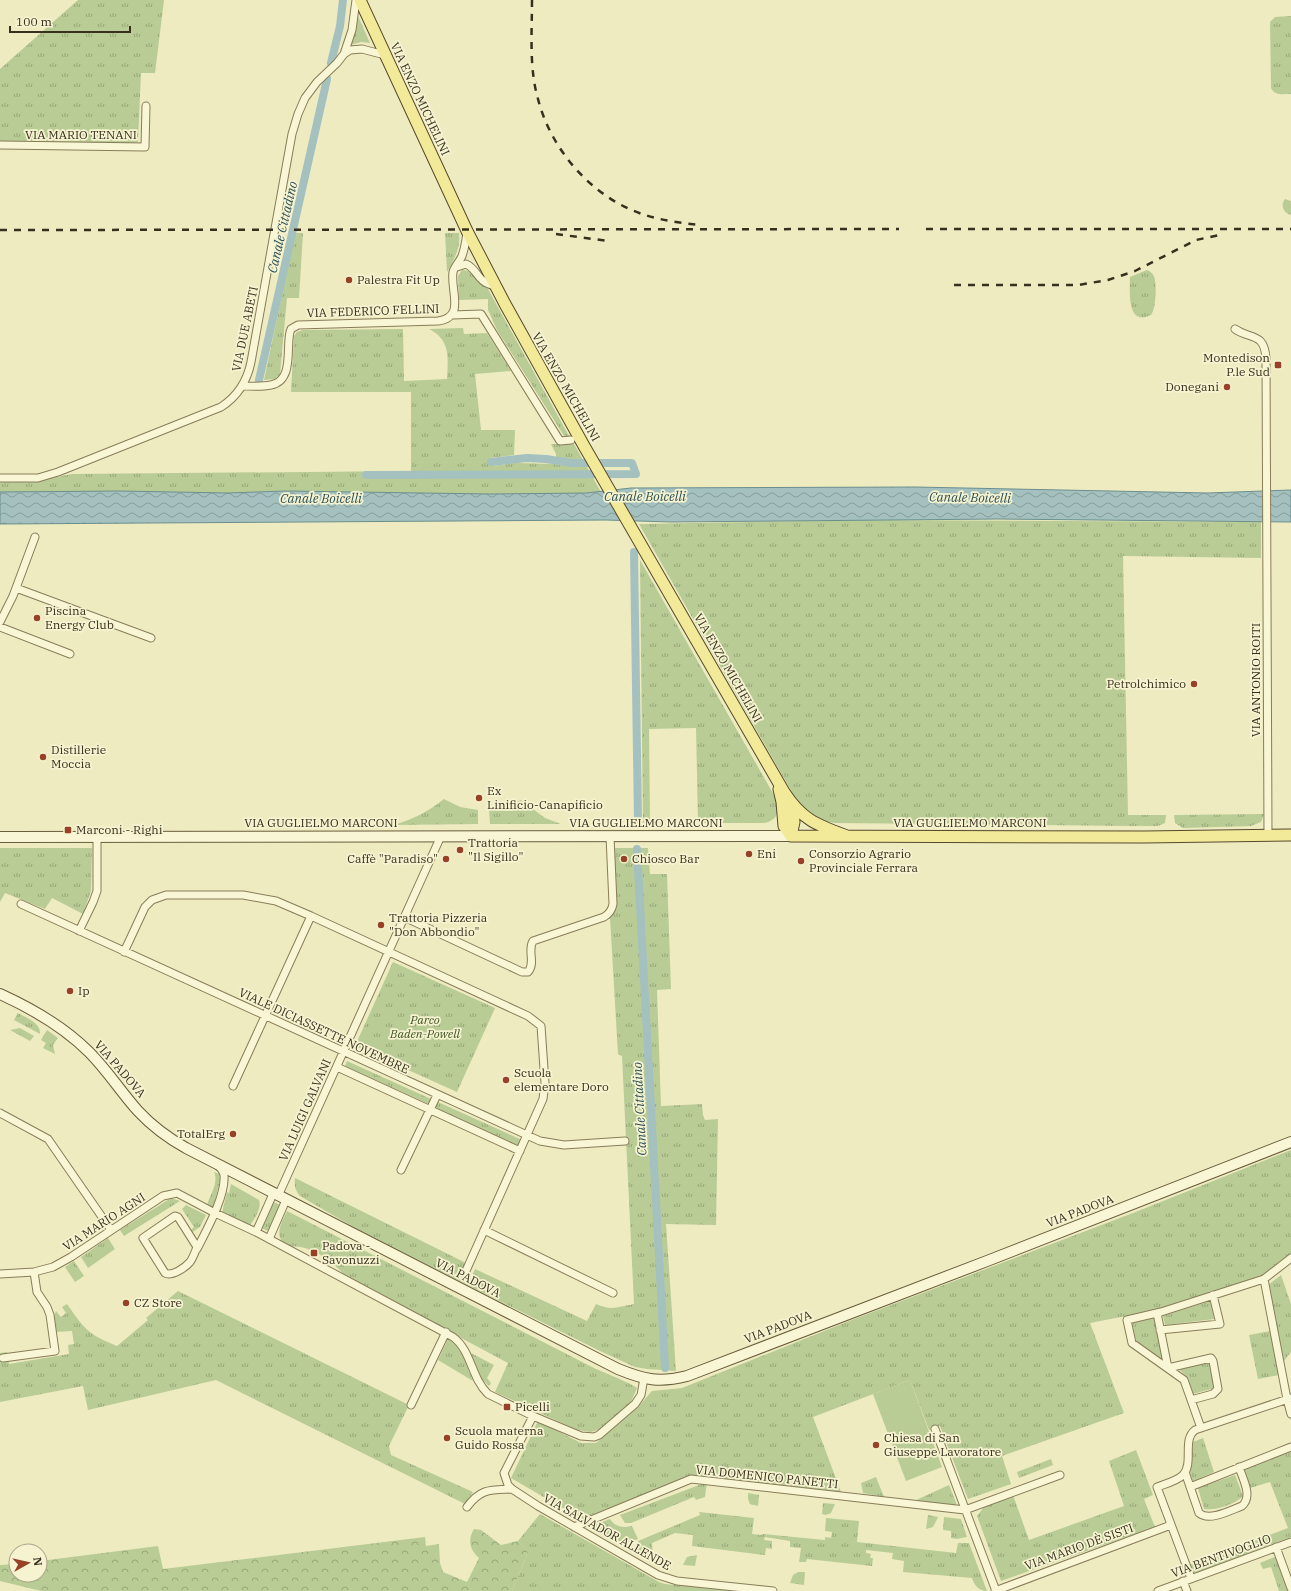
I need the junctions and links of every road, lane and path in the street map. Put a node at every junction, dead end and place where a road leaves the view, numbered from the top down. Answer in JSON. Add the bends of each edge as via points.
{"nodes":[{"id":1,"x":356,"y":0,"type":"edge"},
{"id":2,"x":360,"y":0,"type":"edge"},
{"id":3,"x":344,"y":54,"type":"junction"},
{"id":4,"x":385,"y":55,"type":"junction"},
{"id":5,"x":146,"y":106,"type":"dead end"},
{"id":6,"x":0,"y":146,"type":"edge"},
{"id":7,"x":467,"y":231,"type":"junction"},
{"id":8,"x":457,"y":266,"type":"junction"},
{"id":9,"x":495,"y":286,"type":"junction"},
{"id":10,"x":452,"y":315,"type":"junction"},
{"id":11,"x":1235,"y":329,"type":"dead end"},
{"id":12,"x":242,"y":386,"type":"junction"},
{"id":13,"x":571,"y":440,"type":"dead end"},
{"id":14,"x":0,"y":478,"type":"edge"},
{"id":15,"x":35,"y":537,"type":"dead end"},
{"id":16,"x":16,"y":588,"type":"junction"},
{"id":17,"x":0,"y":622,"type":"edge"},
{"id":18,"x":0,"y":627,"type":"edge"},
{"id":19,"x":151,"y":638,"type":"dead end"},
{"id":20,"x":70,"y":654,"type":"dead end"},
{"id":21,"x":774,"y":775,"type":"junction"},
{"id":22,"x":792,"y":803,"type":"junction"},
{"id":23,"x":783,"y":819,"type":"junction"},
{"id":24,"x":1268,"y":835,"type":"junction"},
{"id":25,"x":1291,"y":835,"type":"edge"},
{"id":26,"x":440,"y":836,"type":"junction"},
{"id":27,"x":610,"y":836,"type":"junction"},
{"id":28,"x":754,"y":836,"type":"junction"},
{"id":29,"x":791,"y":836,"type":"junction"},
{"id":30,"x":846,"y":836,"type":"junction"},
{"id":31,"x":0,"y":837,"type":"edge"},
{"id":32,"x":97,"y":837,"type":"junction"},
{"id":33,"x":21,"y":904,"type":"dead end"},
{"id":34,"x":311,"y":916,"type":"junction"},
{"id":35,"x":404,"y":917,"type":"junction"},
{"id":36,"x":79,"y":931,"type":"junction"},
{"id":37,"x":124,"y":952,"type":"junction"},
{"id":38,"x":388,"y":952,"type":"junction"},
{"id":39,"x":0,"y":994,"type":"edge"},
{"id":40,"x":265,"y":1016,"type":"junction"},
{"id":41,"x":343,"y":1052,"type":"junction"},
{"id":42,"x":336,"y":1067,"type":"junction"},
{"id":43,"x":233,"y":1086,"type":"dead end"},
{"id":44,"x":437,"y":1095,"type":"junction"},
{"id":45,"x":430,"y":1110,"type":"junction"},
{"id":46,"x":0,"y":1113,"type":"edge"},
{"id":47,"x":527,"y":1136,"type":"junction"},
{"id":48,"x":625,"y":1141,"type":"dead end"},
{"id":49,"x":1291,"y":1142,"type":"edge"},
{"id":50,"x":520,"y":1150,"type":"junction"},
{"id":51,"x":217,"y":1165,"type":"junction"},
{"id":52,"x":401,"y":1170,"type":"dead end"},
{"id":53,"x":279,"y":1197,"type":"junction"},
{"id":54,"x":214,"y":1213,"type":"junction"},
{"id":55,"x":111,"y":1230,"type":"junction"},
{"id":56,"x":484,"y":1230,"type":"junction"},
{"id":57,"x":256,"y":1232,"type":"junction"},
{"id":58,"x":269,"y":1239,"type":"junction"},
{"id":59,"x":196,"y":1249,"type":"junction"},
{"id":60,"x":1291,"y":1258,"type":"edge"},
{"id":61,"x":34,"y":1272,"type":"junction"},
{"id":62,"x":465,"y":1273,"type":"dead end"},
{"id":63,"x":0,"y":1274,"type":"edge"},
{"id":64,"x":1264,"y":1279,"type":"junction"},
{"id":65,"x":613,"y":1293,"type":"dead end"},
{"id":66,"x":1213,"y":1295,"type":"junction"},
{"id":67,"x":1157,"y":1313,"type":"junction"},
{"id":68,"x":1160,"y":1330,"type":"junction"},
{"id":69,"x":446,"y":1332,"type":"junction"},
{"id":70,"x":3,"y":1358,"type":"dead end"},
{"id":71,"x":1168,"y":1368,"type":"junction"},
{"id":72,"x":644,"y":1378,"type":"junction"},
{"id":73,"x":1289,"y":1399,"type":"edge"},
{"id":74,"x":1191,"y":1400,"type":"junction"},
{"id":75,"x":411,"y":1405,"type":"dead end"},
{"id":76,"x":1291,"y":1414,"type":"edge"},
{"id":77,"x":532,"y":1416,"type":"junction"},
{"id":78,"x":1201,"y":1428,"type":"junction"},
{"id":79,"x":935,"y":1429,"type":"dead end"},
{"id":80,"x":1291,"y":1447,"type":"edge"},
{"id":81,"x":1239,"y":1467,"type":"junction"},
{"id":82,"x":1185,"y":1472,"type":"junction"},
{"id":83,"x":1060,"y":1475,"type":"dead end"},
{"id":84,"x":510,"y":1487,"type":"junction"},
{"id":85,"x":1190,"y":1487,"type":"junction"},
{"id":86,"x":467,"y":1507,"type":"dead end"},
{"id":87,"x":965,"y":1510,"type":"junction"},
{"id":88,"x":1171,"y":1525,"type":"junction"},
{"id":89,"x":574,"y":1527,"type":"junction"},
{"id":90,"x":1291,"y":1542,"type":"edge"},
{"id":91,"x":1276,"y":1547,"type":"junction"},
{"id":92,"x":1191,"y":1578,"type":"junction"},
{"id":93,"x":1183,"y":1581,"type":"junction"},
{"id":94,"x":1291,"y":1588,"type":"edge"},
{"id":95,"x":773,"y":1591,"type":"edge"},
{"id":96,"x":996,"y":1591,"type":"edge"},
{"id":97,"x":1158,"y":1591,"type":"edge"},
{"id":98,"x":1187,"y":1591,"type":"edge"}],
"edges":[{"from":1,"to":3,"type":"street","name":"VIA DUE ABETI","via":[[352,30]]},
{"from":2,"to":4,"type":"main road","name":"VIA ENZO MICHELINI"},
{"from":3,"to":4,"type":"street","via":[[350,50],[362,49]]},
{"from":3,"to":12,"type":"street","name":"VIA DUE ABETI","via":[[311,90],[301,106],[295,123],[251,362]]},
{"from":4,"to":7,"type":"main road","name":"VIA ENZO MICHELINI"},
{"from":5,"to":6,"type":"street","name":"VIA MARIO TENANI","via":[[145,147]]},
{"from":7,"to":8,"type":"street","name":"VIA FEDERICO FELLINI","via":[[465,246]]},
{"from":7,"to":9,"type":"main road","name":"VIA ENZO MICHELINI"},
{"from":8,"to":9,"type":"street","via":[[469,265],[482,281]]},
{"from":8,"to":10,"type":"street","name":"VIA FEDERICO FELLINI","via":[[454,272],[455,305]]},
{"from":9,"to":21,"type":"main road","name":"VIA ENZO MICHELINI"},
{"from":10,"to":12,"type":"street","name":"VIA FEDERICO FELLINI","via":[[446,320],[438,321],[298,325],[290,332],[283,378],[273,385]]},
{"from":10,"to":13,"type":"street","name":"VIA FEDERICO FELLINI","via":[[481,314],[560,441]]},
{"from":11,"to":24,"type":"street","name":"VIA ANTONIO ROITI","via":[[1264,344],[1266,358]]},
{"from":12,"to":14,"type":"street","name":"VIA DUE ABETI","via":[[234,398],[221,406],[74,466],[38,478]]},
{"from":15,"to":16,"type":"street"},
{"from":16,"to":17,"type":"street"},
{"from":16,"to":19,"type":"street"},
{"from":18,"to":20,"type":"street"},
{"from":21,"to":22,"type":"main road","name":"VIA ENZO MICHELINI"},
{"from":21,"to":23,"type":"main road","name":"VIA ENZO MICHELINI","via":[[782,802]]},
{"from":22,"to":29,"type":"main road","name":"VIA ENZO MICHELINI","via":[[794,822]]},
{"from":22,"to":30,"type":"main road","name":"VIA ENZO MICHELINI","via":[[817,825]]},
{"from":23,"to":28,"type":"main road","via":[[773,831]]},
{"from":23,"to":29,"type":"main road","name":"VIA ENZO MICHELINI"},
{"from":24,"to":25,"type":"main road","name":"VIA GUGLIELMO MARCONI"},
{"from":24,"to":30,"type":"main road","name":"VIA GUGLIELMO MARCONI"},
{"from":26,"to":27,"type":"main road","name":"VIA GUGLIELMO MARCONI"},
{"from":26,"to":32,"type":"main road","name":"VIA GUGLIELMO MARCONI"},
{"from":26,"to":35,"type":"street","name":"VIA LUIGI GALVANI"},
{"from":27,"to":28,"type":"main road","name":"VIA GUGLIELMO MARCONI"},
{"from":27,"to":35,"type":"street","via":[[612,909],[604,917],[533,941],[531,966],[528,972],[522,972]]},
{"from":28,"to":29,"type":"main road","name":"VIA GUGLIELMO MARCONI"},
{"from":29,"to":30,"type":"main road","name":"VIA GUGLIELMO MARCONI"},
{"from":31,"to":32,"type":"main road","name":"VIA GUGLIELMO MARCONI"},
{"from":32,"to":36,"type":"street","via":[[97,891]]},
{"from":33,"to":36,"type":"street","name":"VIALE DICIASSETTE NOVEMBRE"},
{"from":34,"to":37,"type":"street","via":[[276,901],[259,897],[166,895],[148,903]]},
{"from":34,"to":38,"type":"street"},
{"from":34,"to":40,"type":"street"},
{"from":35,"to":38,"type":"street","name":"VIA LUIGI GALVANI"},
{"from":36,"to":37,"type":"street","name":"VIALE DICIASSETTE NOVEMBRE"},
{"from":37,"to":40,"type":"street","name":"VIALE DICIASSETTE NOVEMBRE"},
{"from":38,"to":41,"type":"street","name":"VIA LUIGI GALVANI"},
{"from":38,"to":47,"type":"street","via":[[528,1016],[541,1026],[545,1092]]},
{"from":39,"to":51,"type":"main road","name":"VIA PADOVA","via":[[47,1018],[68,1033],[90,1053],[150,1123],[173,1141]]},
{"from":40,"to":41,"type":"street","name":"VIALE DICIASSETTE NOVEMBRE"},
{"from":40,"to":43,"type":"street"},
{"from":41,"to":42,"type":"street","name":"VIA LUIGI GALVANI"},
{"from":41,"to":44,"type":"street","name":"VIALE DICIASSETTE NOVEMBRE"},
{"from":42,"to":45,"type":"street"},
{"from":42,"to":53,"type":"street","name":"VIA LUIGI GALVANI"},
{"from":44,"to":45,"type":"street"},
{"from":44,"to":47,"type":"street","name":"VIALE DICIASSETTE NOVEMBRE"},
{"from":45,"to":50,"type":"street"},
{"from":45,"to":52,"type":"street"},
{"from":46,"to":55,"type":"street","via":[[48,1139]]},
{"from":47,"to":48,"type":"street","name":"VIALE DICIASSETTE NOVEMBRE","via":[[556,1145]]},
{"from":47,"to":50,"type":"street"},
{"from":49,"to":72,"type":"main road","name":"VIA PADOVA","via":[[687,1376],[654,1380]]},
{"from":50,"to":56,"type":"street"},
{"from":51,"to":53,"type":"main road","name":"VIA PADOVA"},
{"from":51,"to":54,"type":"street","via":[[222,1170],[224,1181]]},
{"from":53,"to":57,"type":"street"},
{"from":53,"to":58,"type":"street"},
{"from":53,"to":72,"type":"main road","name":"VIA PADOVA","via":[[618,1369]]},
{"from":54,"to":55,"type":"street","name":"VIA MARIO AGNI","via":[[174,1193],[163,1196]]},
{"from":54,"to":57,"type":"street"},
{"from":54,"to":59,"type":"street"},
{"from":55,"to":61,"type":"street","name":"VIA MARIO AGNI","via":[[59,1264]]},
{"from":56,"to":62,"type":"street"},
{"from":56,"to":65,"type":"street"},
{"from":57,"to":58,"type":"street"},
{"from":58,"to":69,"type":"street"},
{"from":59,"to":59,"type":"street","via":[[177,1216],[143,1238],[168,1275],[189,1263]]},
{"from":60,"to":64,"type":"street"},
{"from":61,"to":63,"type":"street","name":"VIA MARIO AGNI"},
{"from":61,"to":70,"type":"street","via":[[37,1292],[50,1315],[55,1351]]},
{"from":64,"to":66,"type":"street"},
{"from":64,"to":73,"type":"street"},
{"from":66,"to":67,"type":"street"},
{"from":66,"to":68,"type":"street","via":[[1220,1324]]},
{"from":67,"to":68,"type":"street"},
{"from":67,"to":71,"type":"street","via":[[1127,1320],[1132,1343]]},
{"from":68,"to":71,"type":"street"},
{"from":69,"to":75,"type":"street"},
{"from":69,"to":77,"type":"street","via":[[463,1346],[476,1378],[488,1394]]},
{"from":71,"to":74,"type":"street","via":[[1184,1380]]},
{"from":71,"to":74,"type":"street","via":[[1211,1358],[1218,1389],[1213,1394]]},
{"from":72,"to":77,"type":"street","via":[[641,1395],[635,1404],[594,1437],[581,1436]]},
{"from":73,"to":76,"type":"street"},
{"from":73,"to":78,"type":"street"},
{"from":74,"to":78,"type":"street"},
{"from":77,"to":84,"type":"street","via":[[506,1469],[505,1479]]},
{"from":78,"to":82,"type":"street","via":[[1190,1436]]},
{"from":79,"to":87,"type":"street"},
{"from":80,"to":81,"type":"street"},
{"from":81,"to":85,"type":"street"},
{"from":81,"to":85,"type":"street","via":[[1248,1496],[1242,1506],[1215,1516],[1201,1515]]},
{"from":82,"to":85,"type":"street"},
{"from":82,"to":88,"type":"street","via":[[1157,1487]]},
{"from":83,"to":87,"type":"street"},
{"from":84,"to":86,"type":"street","via":[[480,1493]]},
{"from":84,"to":89,"type":"street","name":"VIA SALVADOR ALLENDE"},
{"from":87,"to":89,"type":"street","name":"VIA DOMENICO PANETTI","via":[[691,1479]]},
{"from":87,"to":96,"type":"street"},
{"from":88,"to":92,"type":"street"},
{"from":88,"to":96,"type":"street","name":"VIA MARIO DÈ SISTI"},
{"from":89,"to":95,"type":"street","name":"VIA SALVADOR ALLENDE","via":[[669,1579]]},
{"from":90,"to":91,"type":"street","name":"VIA BENTIVOGLIO"},
{"from":91,"to":92,"type":"street","name":"VIA BENTIVOGLIO"},
{"from":91,"to":94,"type":"street"},
{"from":92,"to":93,"type":"street","name":"VIA BENTIVOGLIO"},
{"from":93,"to":97,"type":"street","name":"VIA BENTIVOGLIO"},
{"from":93,"to":98,"type":"street"}]}
